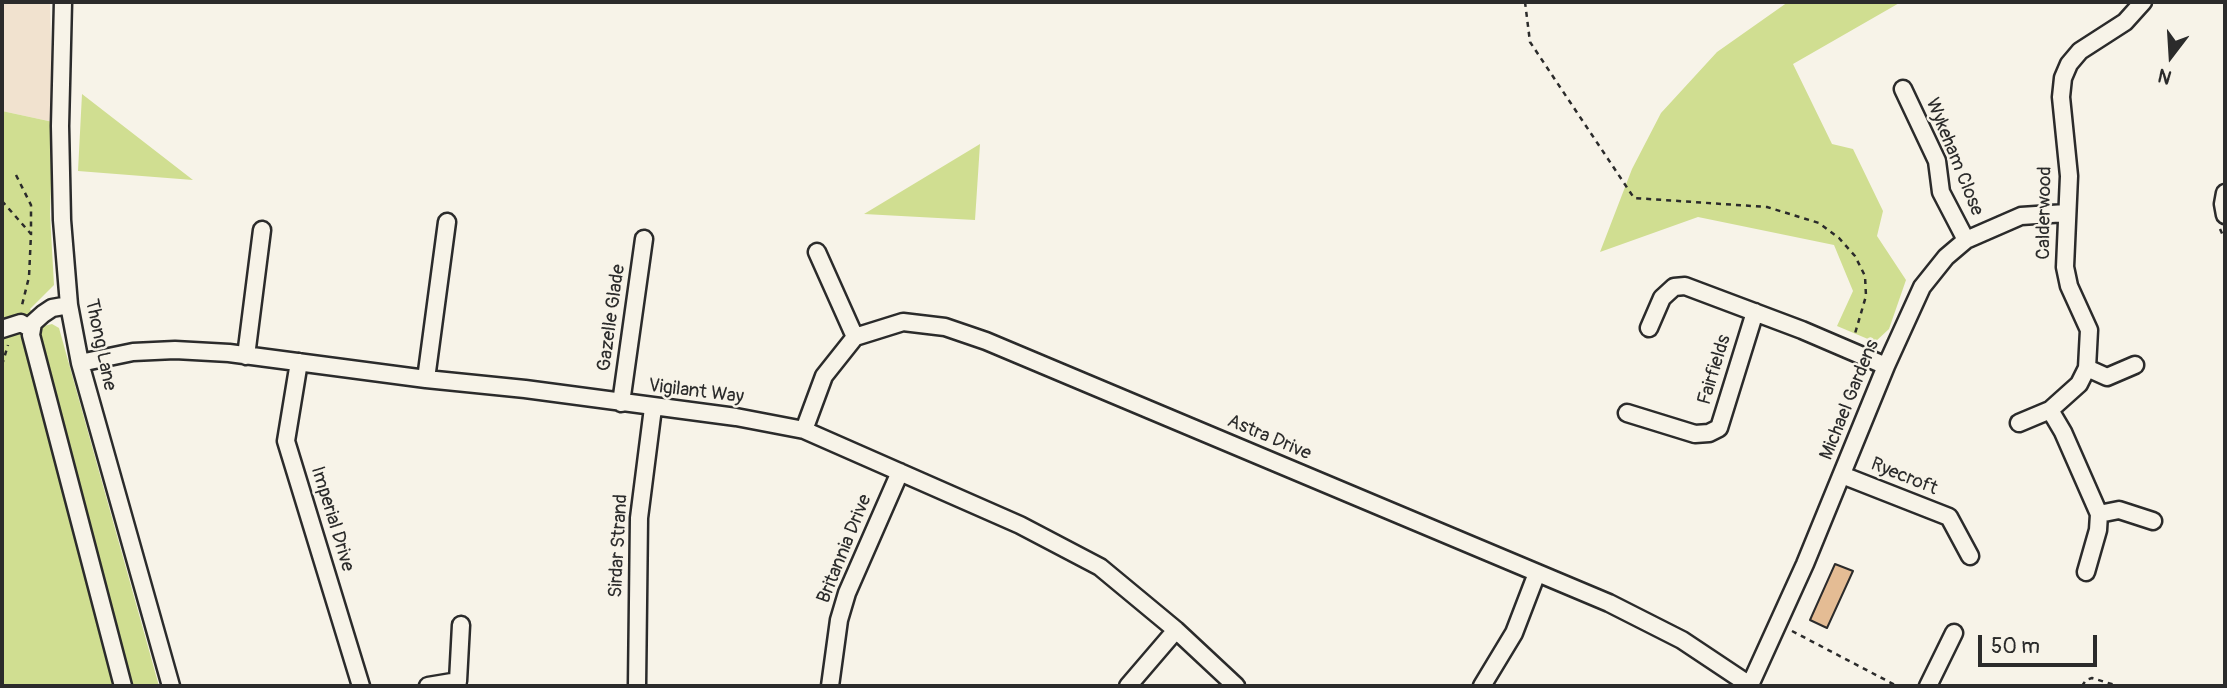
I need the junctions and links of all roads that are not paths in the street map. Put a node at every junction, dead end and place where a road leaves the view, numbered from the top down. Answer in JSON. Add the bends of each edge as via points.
{"nodes":[{"id":1,"x":63,"y":2,"type":"edge"},
{"id":2,"x":2143,"y":2,"type":"edge"},
{"id":3,"x":1903,"y":89,"type":"dead end"},
{"id":4,"x":2225,"y":193,"type":"edge"},
{"id":5,"x":2066,"y":213,"type":"junction"},
{"id":6,"x":2225,"y":215,"type":"edge"},
{"id":7,"x":447,"y":222,"type":"dead end"},
{"id":8,"x":262,"y":230,"type":"dead end"},
{"id":9,"x":644,"y":239,"type":"dead end"},
{"id":10,"x":1966,"y":240,"type":"junction"},
{"id":11,"x":817,"y":252,"type":"dead end"},
{"id":12,"x":69,"y":305,"type":"junction"},
{"id":13,"x":1755,"y":312,"type":"junction"},
{"id":14,"x":8,"y":326,"type":"edge"},
{"id":15,"x":1649,"y":328,"type":"dead end"},
{"id":16,"x":31,"y":329,"type":"junction"},
{"id":17,"x":855,"y":337,"type":"junction"},
{"id":18,"x":246,"y":356,"type":"junction"},
{"id":19,"x":299,"y":362,"type":"junction"},
{"id":20,"x":80,"y":363,"type":"junction"},
{"id":21,"x":2135,"y":365,"type":"dead end"},
{"id":22,"x":1886,"y":366,"type":"junction"},
{"id":23,"x":2087,"y":368,"type":"junction"},
{"id":24,"x":426,"y":379,"type":"junction"},
{"id":25,"x":621,"y":403,"type":"junction"},
{"id":26,"x":653,"y":408,"type":"junction"},
{"id":27,"x":2050,"y":410,"type":"junction"},
{"id":28,"x":1627,"y":413,"type":"dead end"},
{"id":29,"x":2019,"y":422,"type":"dead end"},
{"id":30,"x":804,"y":430,"type":"junction"},
{"id":31,"x":900,"y":472,"type":"junction"},
{"id":32,"x":1842,"y":475,"type":"junction"},
{"id":33,"x":2099,"y":514,"type":"junction"},
{"id":34,"x":2153,"y":521,"type":"dead end"},
{"id":35,"x":1969,"y":556,"type":"dead end"},
{"id":36,"x":2087,"y":572,"type":"dead end"},
{"id":37,"x":1537,"y":573,"type":"junction"},
{"id":38,"x":461,"y":625,"type":"dead end"},
{"id":39,"x":1176,"y":630,"type":"junction"},
{"id":40,"x":1954,"y":633,"type":"dead end"},
{"id":41,"x":123,"y":686,"type":"edge"},
{"id":42,"x":171,"y":686,"type":"edge"},
{"id":43,"x":361,"y":686,"type":"edge"},
{"id":44,"x":428,"y":686,"type":"edge"},
{"id":45,"x":637,"y":686,"type":"edge"},
{"id":46,"x":830,"y":686,"type":"edge"},
{"id":47,"x":1128,"y":686,"type":"edge"},
{"id":48,"x":1236,"y":686,"type":"edge"},
{"id":49,"x":1482,"y":686,"type":"edge"},
{"id":50,"x":1750,"y":686,"type":"edge"},
{"id":51,"x":1928,"y":686,"type":"edge"}],
"edges":[{"from":1,"to":12,"type":"street","name":"Thong Lane","via":[[60,126]]},
{"from":2,"to":5,"type":"street","name":"Calderwood","via":[[2126,22],[2080,51],[2063,78]]},
{"from":3,"to":10,"type":"street","name":"Wykeham Close","via":[[1937,161],[1941,192]]},
{"from":4,"to":6,"type":"street"},
{"from":5,"to":10,"type":"street","name":"Michael Gardens","via":[[2021,216]]},
{"from":5,"to":23,"type":"street","name":"Calderwood","via":[[2065,267],[2089,330]]},
{"from":7,"to":24,"type":"street"},
{"from":8,"to":18,"type":"street"},
{"from":9,"to":25,"type":"street","name":"Gazelle Glade"},
{"from":10,"to":22,"type":"street","name":"Michael Gardens","via":[[1922,287]]},
{"from":11,"to":17,"type":"street"},
{"from":12,"to":16,"type":"street","via":[[52,308]]},
{"from":12,"to":20,"type":"street","name":"Thong Lane"},
{"from":13,"to":15,"type":"street","via":[[1685,286],[1662,298]]},
{"from":13,"to":22,"type":"street"},
{"from":13,"to":28,"type":"street","name":"Fairfields","via":[[1719,428],[1695,433]]},
{"from":14,"to":16,"type":"street","via":[[25,324]]},
{"from":16,"to":41,"type":"street"},
{"from":17,"to":30,"type":"street","via":[[824,376]]},
{"from":17,"to":37,"type":"street","name":"Astra Drive","via":[[903,322],[944,327],[986,341]]},
{"from":18,"to":19,"type":"street","name":"Vigilant Way"},
{"from":18,"to":20,"type":"street","name":"Vigilant Way","via":[[175,350],[133,352]]},
{"from":19,"to":24,"type":"street","name":"Vigilant Way"},
{"from":19,"to":43,"type":"street","name":"Imperial Drive","via":[[286,441]]},
{"from":20,"to":42,"type":"street","name":"Thong Lane"},
{"from":21,"to":23,"type":"street","via":[[2107,377]]},
{"from":22,"to":32,"type":"street","name":"Michael Gardens"},
{"from":23,"to":27,"type":"street","via":[[2079,384]]},
{"from":24,"to":25,"type":"street","name":"Vigilant Way"},
{"from":25,"to":26,"type":"street","name":"Vigilant Way"},
{"from":26,"to":30,"type":"street","name":"Vigilant Way"},
{"from":26,"to":45,"type":"street","name":"Sirdar Strand","via":[[639,518]]},
{"from":27,"to":29,"type":"street"},
{"from":27,"to":33,"type":"street"},
{"from":30,"to":31,"type":"street","name":"Vigilant Way"},
{"from":31,"to":39,"type":"street","name":"Vigilant Way","via":[[1020,525],[1100,567]]},
{"from":31,"to":46,"type":"street","name":"Britannia Drive","via":[[847,593]]},
{"from":32,"to":35,"type":"street","name":"Ryecroft","via":[[1949,517]]},
{"from":32,"to":50,"type":"street","name":"Michael Gardens"},
{"from":33,"to":34,"type":"street","via":[[2119,510]]},
{"from":33,"to":36,"type":"street"},
{"from":37,"to":49,"type":"street","via":[[1514,633]]},
{"from":37,"to":50,"type":"street","name":"Astra Drive","via":[[1682,640]]},
{"from":38,"to":44,"type":"street","via":[[458,681]]},
{"from":39,"to":47,"type":"street"},
{"from":39,"to":48,"type":"street","name":"Vigilant Way"},
{"from":40,"to":51,"type":"street"}]}
